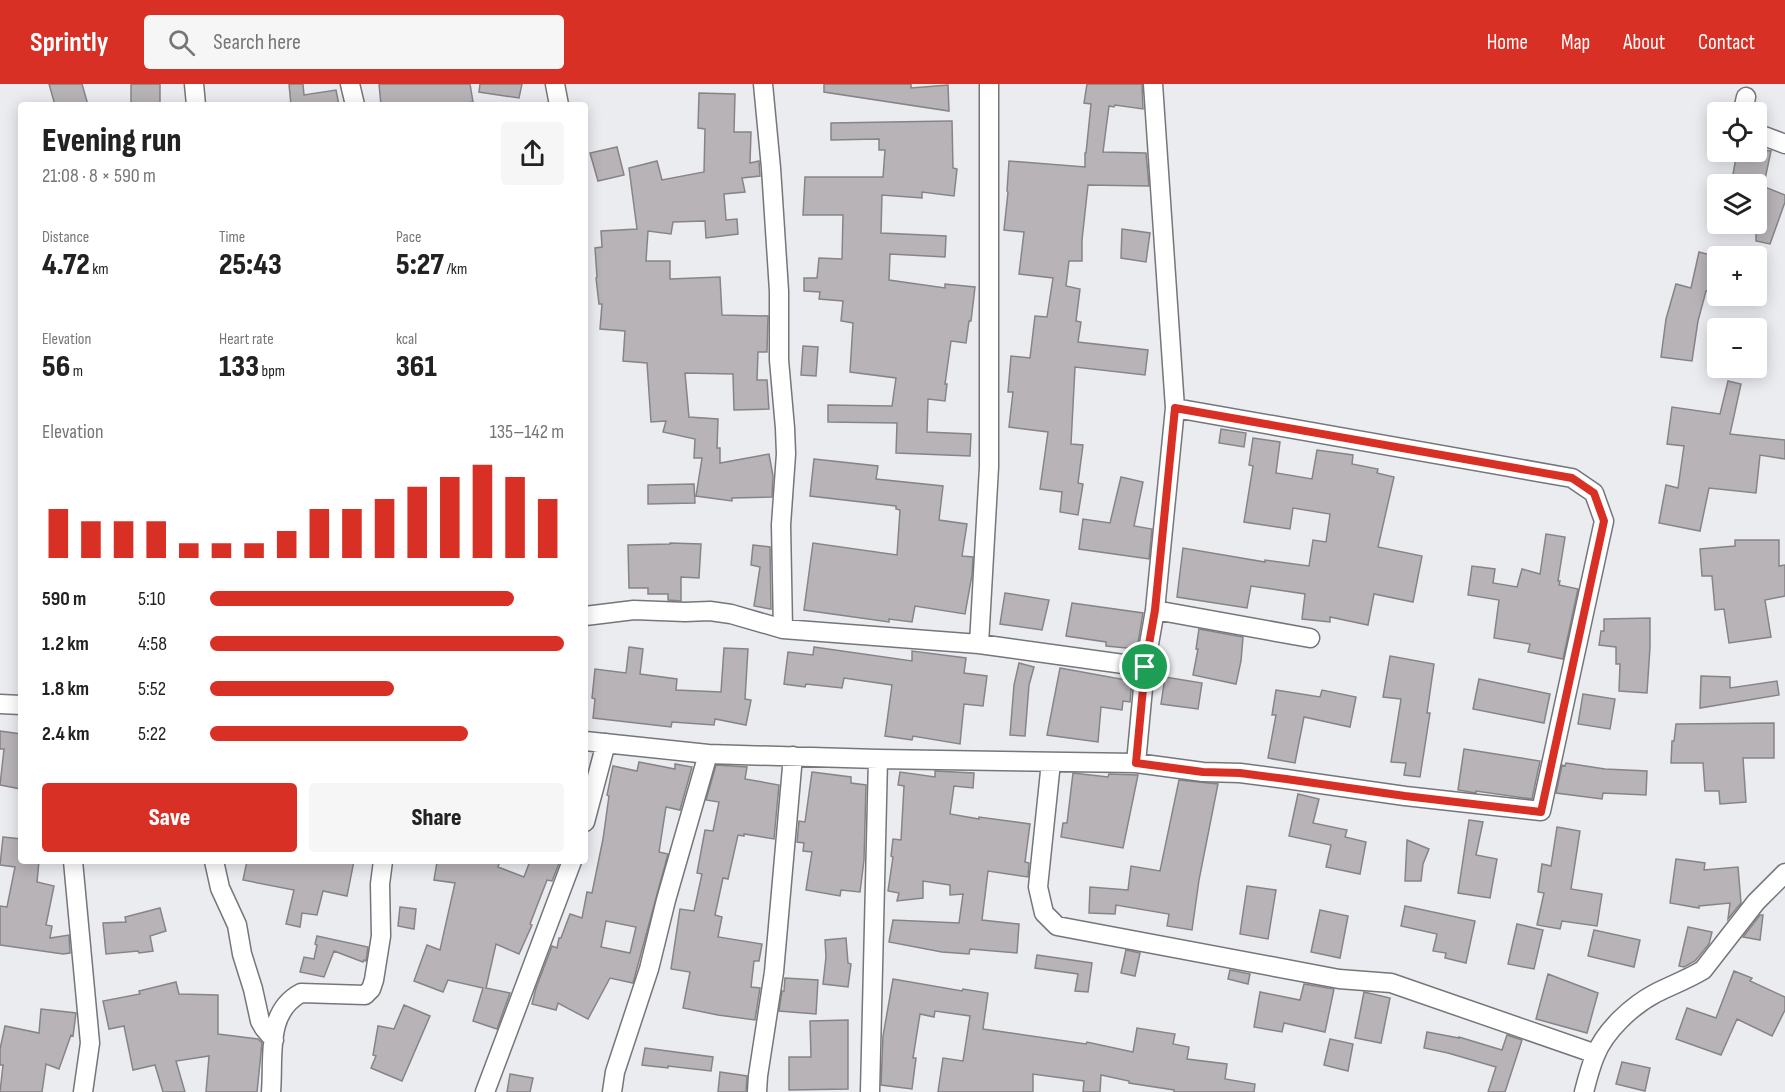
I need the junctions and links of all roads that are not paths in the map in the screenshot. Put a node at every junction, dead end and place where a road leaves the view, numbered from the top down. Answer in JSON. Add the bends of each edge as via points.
{"nodes":[{"id":1,"x":194,"y":84,"type":"edge"},
{"id":2,"x":350,"y":84,"type":"edge"},
{"id":3,"x":555,"y":84,"type":"edge"},
{"id":4,"x":763,"y":84,"type":"edge"},
{"id":5,"x":989,"y":84,"type":"edge"},
{"id":6,"x":1153,"y":84,"type":"edge"},
{"id":7,"x":196,"y":102,"type":"edge"},
{"id":8,"x":354,"y":102,"type":"edge"},
{"id":9,"x":558,"y":102,"type":"edge"},
{"id":10,"x":1767,"y":138,"type":"edge"},
{"id":11,"x":1785,"y":144,"type":"edge"},
{"id":12,"x":1175,"y":408,"type":"junction"},
{"id":13,"x":1155,"y":610,"type":"junction"},
{"id":14,"x":588,"y":616,"type":"edge"},
{"id":15,"x":783,"y":629,"type":"junction"},
{"id":16,"x":1310,"y":638,"type":"dead end"},
{"id":17,"x":979,"y":644,"type":"junction"},
{"id":18,"x":1145,"y":667,"type":"junction"},
{"id":19,"x":0,"y":704,"type":"edge"},
{"id":20,"x":18,"y":705,"type":"edge"},
{"id":21,"x":588,"y":741,"type":"edge"},
{"id":22,"x":606,"y":743,"type":"junction"},
{"id":23,"x":708,"y":754,"type":"junction"},
{"id":24,"x":793,"y":756,"type":"junction"},
{"id":25,"x":878,"y":759,"type":"junction"},
{"id":26,"x":1051,"y":762,"type":"junction"},
{"id":27,"x":1136,"y":763,"type":"junction"},
{"id":28,"x":588,"y":811,"type":"edge"},
{"id":29,"x":74,"y":864,"type":"edge"},
{"id":30,"x":215,"y":864,"type":"edge"},
{"id":31,"x":383,"y":864,"type":"edge"},
{"id":32,"x":571,"y":864,"type":"edge"},
{"id":33,"x":1785,"y":873,"type":"edge"},
{"id":34,"x":274,"y":1040,"type":"junction"},
{"id":35,"x":1596,"y":1054,"type":"junction"},
{"id":36,"x":83,"y":1092,"type":"edge"},
{"id":37,"x":271,"y":1092,"type":"edge"},
{"id":38,"x":485,"y":1092,"type":"edge"},
{"id":39,"x":612,"y":1092,"type":"edge"},
{"id":40,"x":757,"y":1092,"type":"edge"},
{"id":41,"x":870,"y":1092,"type":"edge"},
{"id":42,"x":1584,"y":1092,"type":"edge"}],
"edges":[{"from":1,"to":7,"type":"street"},
{"from":2,"to":8,"type":"street"},
{"from":3,"to":9,"type":"street"},
{"from":4,"to":15,"type":"street","via":[[779,291],[786,454],[781,525]]},
{"from":5,"to":17,"type":"street","via":[[989,467]]},
{"from":6,"to":12,"type":"street"},
{"from":10,"to":11,"type":"street"},
{"from":12,"to":13,"type":"street"},
{"from":12,"to":27,"type":"street","via":[[1572,478],[1594,493],[1604,521],[1541,812]]},
{"from":13,"to":16,"type":"street"},
{"from":13,"to":18,"type":"street"},
{"from":14,"to":15,"type":"street","via":[[634,610],[710,611]]},
{"from":15,"to":17,"type":"street"},
{"from":17,"to":18,"type":"street"},
{"from":18,"to":27,"type":"street"},
{"from":19,"to":20,"type":"street"},
{"from":21,"to":22,"type":"street"},
{"from":22,"to":23,"type":"street"},
{"from":22,"to":28,"type":"street"},
{"from":23,"to":24,"type":"street"},
{"from":23,"to":39,"type":"street"},
{"from":24,"to":25,"type":"street"},
{"from":24,"to":40,"type":"street","via":[[774,972]]},
{"from":25,"to":26,"type":"street"},
{"from":25,"to":41,"type":"street"},
{"from":26,"to":27,"type":"street"},
{"from":26,"to":35,"type":"street","via":[[1038,887],[1044,913],[1057,926],[1339,979],[1390,983]]},
{"from":29,"to":36,"type":"street","via":[[90,1043]]},
{"from":30,"to":34,"type":"street","via":[[220,888],[237,925],[260,1021]]},
{"from":31,"to":34,"type":"street","via":[[381,936],[371,989],[365,995],[301,993],[284,1005],[278,1015]]},
{"from":32,"to":38,"type":"street"},
{"from":33,"to":35,"type":"street","via":[[1756,902],[1702,970],[1633,1008],[1611,1030]]},
{"from":34,"to":37,"type":"street"},
{"from":35,"to":42,"type":"street"}]}
